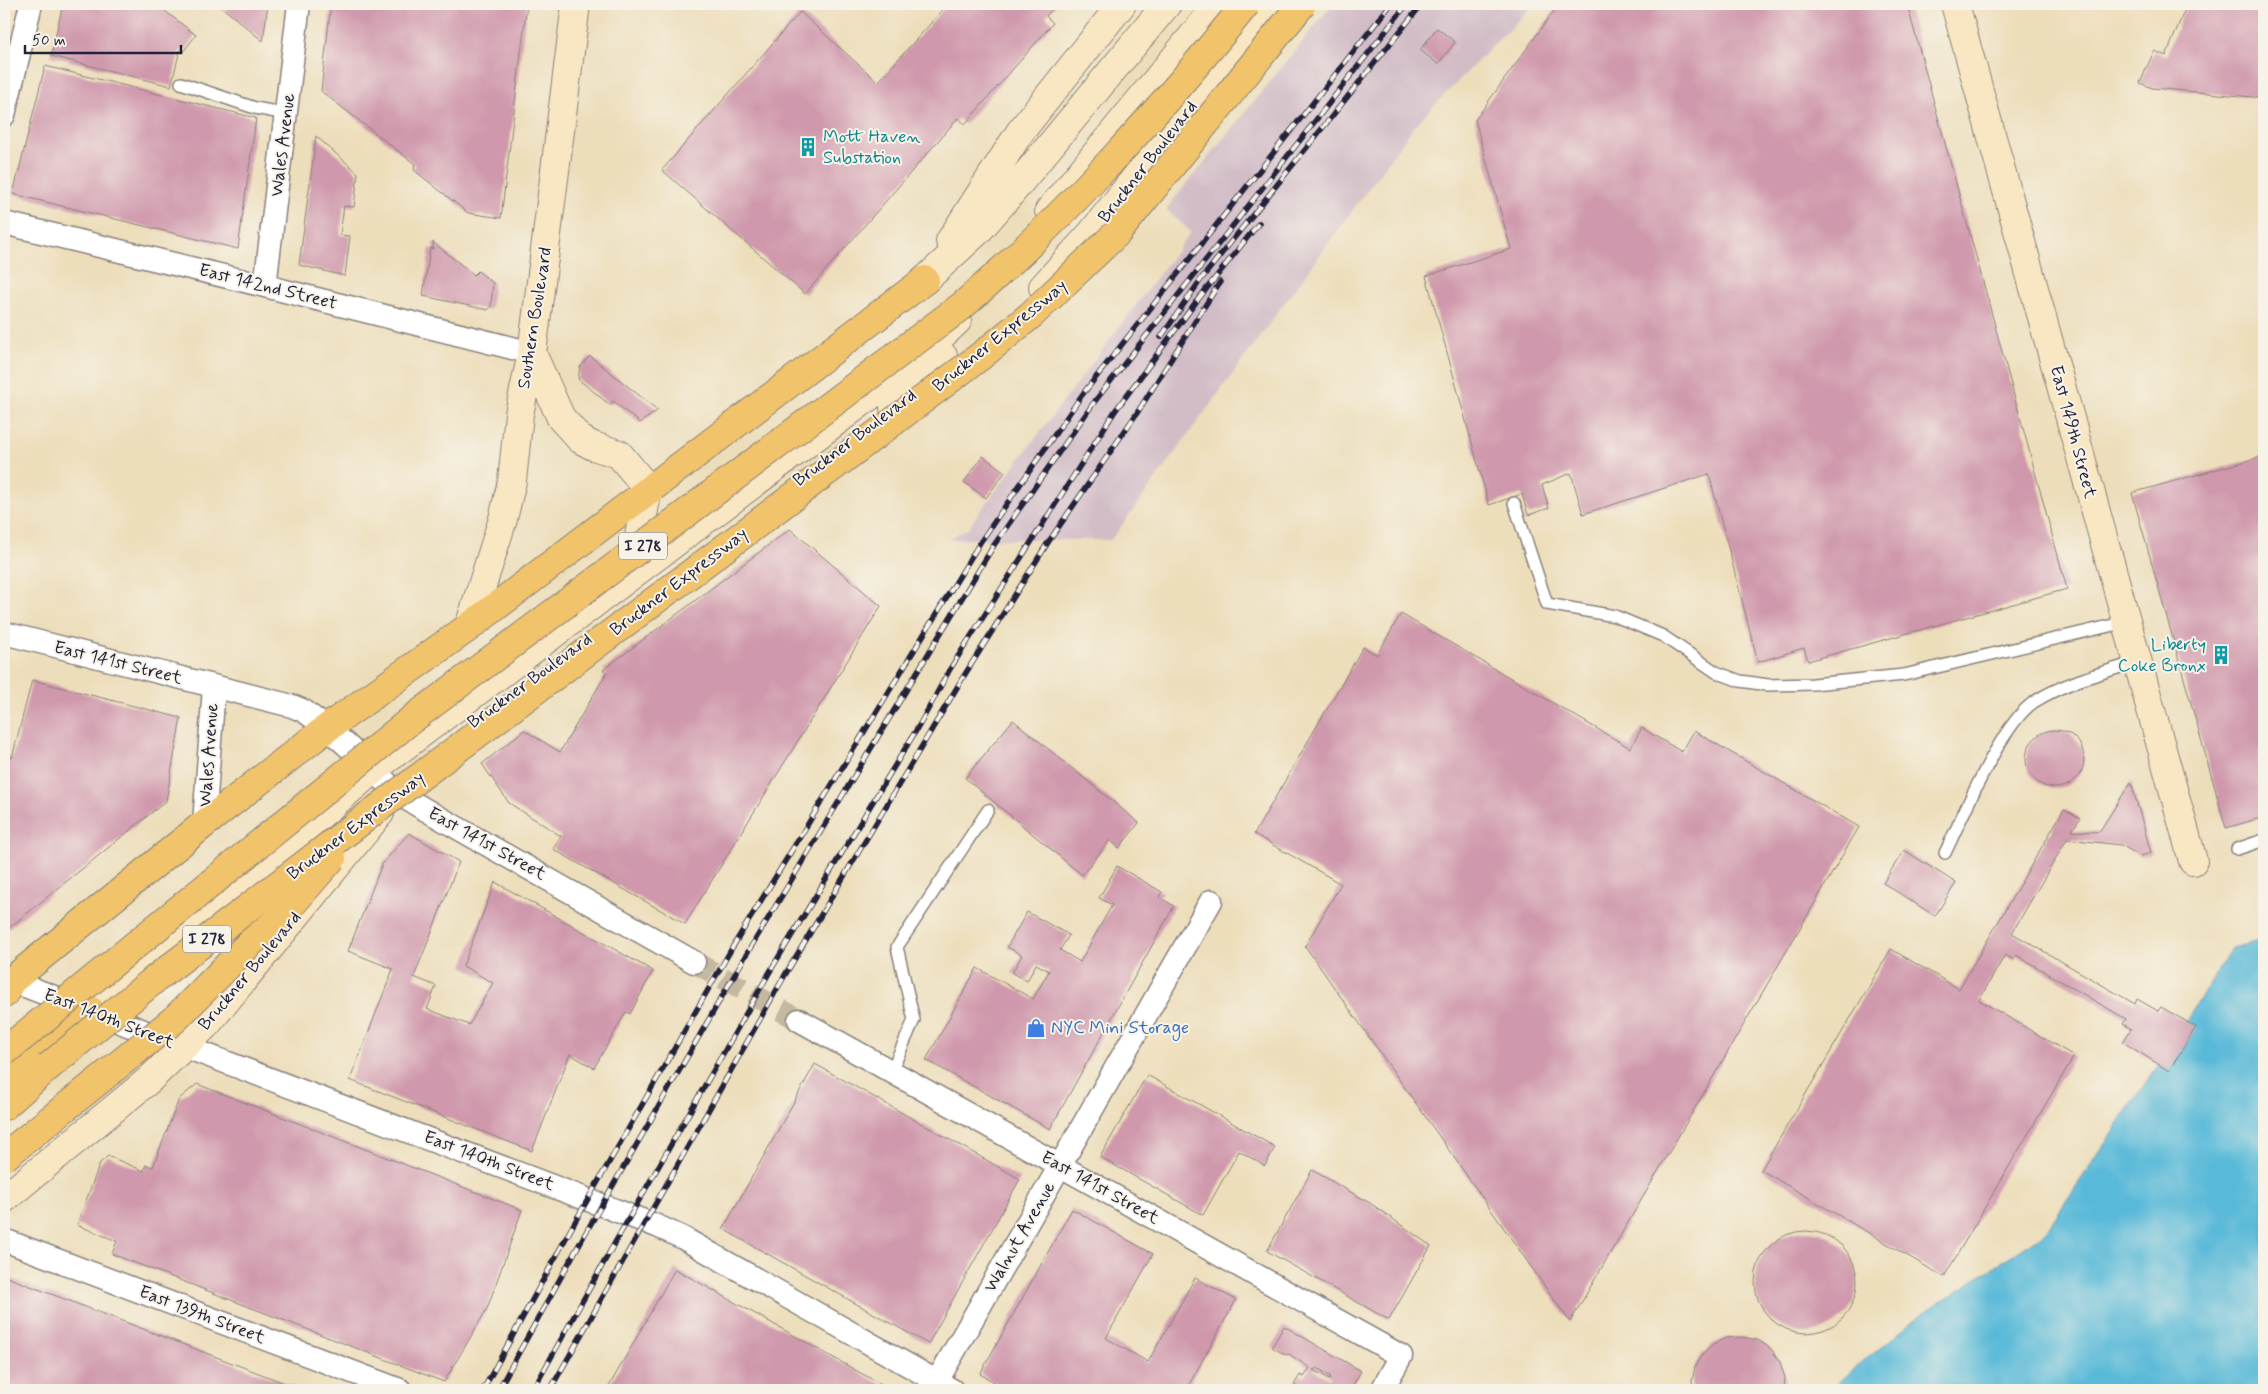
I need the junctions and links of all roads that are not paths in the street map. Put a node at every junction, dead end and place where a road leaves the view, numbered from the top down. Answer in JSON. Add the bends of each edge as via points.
{"nodes":[{"id":1,"x":31,"y":4,"type":"edge"},
{"id":2,"x":299,"y":4,"type":"edge"},
{"id":3,"x":576,"y":4,"type":"edge"},
{"id":4,"x":1122,"y":4,"type":"edge"},
{"id":5,"x":1167,"y":4,"type":"edge"},
{"id":6,"x":1219,"y":4,"type":"edge"},
{"id":7,"x":1246,"y":4,"type":"edge"},
{"id":8,"x":1273,"y":4,"type":"edge"},
{"id":9,"x":1302,"y":4,"type":"edge"},
{"id":10,"x":1955,"y":4,"type":"edge"},
{"id":11,"x":181,"y":83,"type":"dead end"},
{"id":12,"x":287,"y":114,"type":"junction"},
{"id":13,"x":4,"y":115,"type":"edge"},
{"id":14,"x":4,"y":223,"type":"edge"},
{"id":15,"x":925,"y":280,"type":"junction"},
{"id":16,"x":265,"y":286,"type":"junction"},
{"id":17,"x":970,"y":307,"type":"junction"},
{"id":18,"x":532,"y":353,"type":"junction"},
{"id":19,"x":894,"y":408,"type":"junction"},
{"id":20,"x":648,"y":489,"type":"junction"},
{"id":21,"x":1514,"y":503,"type":"dead end"},
{"id":22,"x":631,"y":577,"type":"junction"},
{"id":23,"x":2126,"y":622,"type":"junction"},
{"id":24,"x":469,"y":627,"type":"junction"},
{"id":25,"x":4,"y":633,"type":"edge"},
{"id":26,"x":2137,"y":662,"type":"junction"},
{"id":27,"x":214,"y":687,"type":"junction"},
{"id":28,"x":327,"y":728,"type":"junction"},
{"id":29,"x":374,"y":769,"type":"junction"},
{"id":30,"x":396,"y":793,"type":"junction"},
{"id":31,"x":988,"y":810,"type":"dead end"},
{"id":32,"x":369,"y":815,"type":"junction"},
{"id":33,"x":204,"y":824,"type":"junction"},
{"id":34,"x":2264,"y":840,"type":"edge"},
{"id":35,"x":2237,"y":849,"type":"dead end"},
{"id":36,"x":1945,"y":853,"type":"dead end"},
{"id":37,"x":2192,"y":861,"type":"dead end"},
{"id":38,"x":1212,"y":901,"type":"dead end"},
{"id":39,"x":694,"y":962,"type":"tunnel mouth"},
{"id":40,"x":6,"y":985,"type":"edge"},
{"id":41,"x":91,"y":1011,"type":"junction"},
{"id":42,"x":799,"y":1020,"type":"tunnel mouth"},
{"id":43,"x":184,"y":1048,"type":"junction"},
{"id":44,"x":4,"y":1052,"type":"edge"},
{"id":45,"x":48,"y":1067,"type":"junction"},
{"id":46,"x":891,"y":1072,"type":"junction"},
{"id":47,"x":4,"y":1082,"type":"edge"},
{"id":48,"x":4,"y":1099,"type":"edge"},
{"id":49,"x":4,"y":1106,"type":"edge"},
{"id":50,"x":4,"y":1157,"type":"edge"},
{"id":51,"x":1060,"y":1166,"type":"junction"},
{"id":52,"x":4,"y":1199,"type":"edge"},
{"id":53,"x":4,"y":1240,"type":"edge"},
{"id":54,"x":940,"y":1388,"type":"edge"},
{"id":55,"x":400,"y":1390,"type":"edge"},
{"id":56,"x":1382,"y":1390,"type":"edge"}],
"edges":[{"from":1,"to":13,"type":"street"},
{"from":2,"to":12,"type":"street","name":"Wales Avenue"},
{"from":3,"to":18,"type":"main road","name":"Southern Boulevard"},
{"from":4,"to":15,"type":"main road","via":[[1020,132]]},
{"from":5,"to":15,"type":"main road","via":[[978,231]]},
{"from":6,"to":17,"type":"main road","name":"Bruckner Boulevard"},
{"from":7,"to":44,"type":"main road","number":"I 278","bridge":true,"via":[[1108,166],[1015,260],[962,306],[412,720]]},
{"from":8,"to":19,"type":"main road","name":"Bruckner Boulevard","via":[[1062,267],[1002,325]]},
{"from":9,"to":32,"type":"main road","name":"Bruckner Expressway","number":"I 278","bridge":true,"via":[[1116,233],[1031,315]]},
{"from":10,"to":23,"type":"main road","name":"East 149th Street"},
{"from":11,"to":12,"type":"lane","via":[[255,108]]},
{"from":12,"to":16,"type":"street","name":"Wales Avenue"},
{"from":14,"to":16,"type":"street","name":"East 142nd Street"},
{"from":15,"to":20,"type":"main road"},
{"from":16,"to":18,"type":"street","name":"East 142nd Street"},
{"from":17,"to":19,"type":"main road","via":[[950,349]]},
{"from":17,"to":22,"type":"main road","name":"Bruckner Boulevard","via":[[907,368]]},
{"from":18,"to":20,"type":"main road","via":[[561,418],[580,439],[619,454]]},
{"from":18,"to":24,"type":"main road","name":"Southern Boulevard","via":[[519,414],[508,502]]},
{"from":19,"to":30,"type":"main road","name":"Bruckner Boulevard","via":[[451,739]]},
{"from":20,"to":22,"type":"main road"},
{"from":20,"to":24,"type":"main road"},
{"from":21,"to":23,"type":"lane","via":[[1547,604],[1615,616],[1663,636],[1716,672],[1740,681],[1768,685],[1813,684],[1904,674]]},
{"from":22,"to":29,"type":"main road","name":"Bruckner Boulevard"},
{"from":23,"to":26,"type":"main road","name":"East 149th Street"},
{"from":24,"to":28,"type":"main road"},
{"from":25,"to":27,"type":"street","name":"East 141st Street"},
{"from":26,"to":36,"type":"lane","via":[[2070,683],[2032,703],[1994,753]]},
{"from":26,"to":37,"type":"main road","name":"East 149th Street"},
{"from":27,"to":28,"type":"street","name":"East 141st Street","via":[[292,706]]},
{"from":27,"to":33,"type":"street","name":"Wales Avenue"},
{"from":28,"to":29,"type":"street","name":"East 141st Street"},
{"from":28,"to":33,"type":"main road"},
{"from":29,"to":30,"type":"street","name":"East 141st Street"},
{"from":29,"to":41,"type":"main road","name":"Bruckner Boulevard"},
{"from":30,"to":39,"type":"street","name":"East 141st Street"},
{"from":30,"to":43,"type":"main road","name":"Bruckner Boulevard"},
{"from":31,"to":46,"type":"lane","via":[[897,947],[914,1020]]},
{"from":32,"to":45,"type":"main road","name":"Bruckner Expressway","number":"I 278","bridge":true,"via":[[154,980]]},
{"from":32,"to":50,"type":"main road","bridge":true,"via":[[278,920],[199,997]]},
{"from":33,"to":40,"type":"main road"},
{"from":34,"to":35,"type":"lane"},
{"from":38,"to":51,"type":"street","name":"Walnut Avenue"},
{"from":40,"to":41,"type":"street","name":"East 140th Street"},
{"from":41,"to":43,"type":"street","name":"East 140th Street"},
{"from":41,"to":47,"type":"main road","name":"Bruckner Boulevard"},
{"from":42,"to":46,"type":"street","name":"East 141st Street"},
{"from":43,"to":52,"type":"main road","name":"Bruckner Boulevard"},
{"from":43,"to":54,"type":"street","name":"East 140th Street","via":[[657,1226],[683,1238]]},
{"from":45,"to":48,"type":"main road"},
{"from":45,"to":49,"type":"main road","name":"Bruckner Expressway","number":"I 278"},
{"from":46,"to":51,"type":"street","name":"East 141st Street"},
{"from":51,"to":54,"type":"street","name":"Walnut Avenue"},
{"from":51,"to":56,"type":"street","name":"East 141st Street","via":[[1401,1356]]},
{"from":53,"to":55,"type":"street","name":"East 139th Street"}]}
